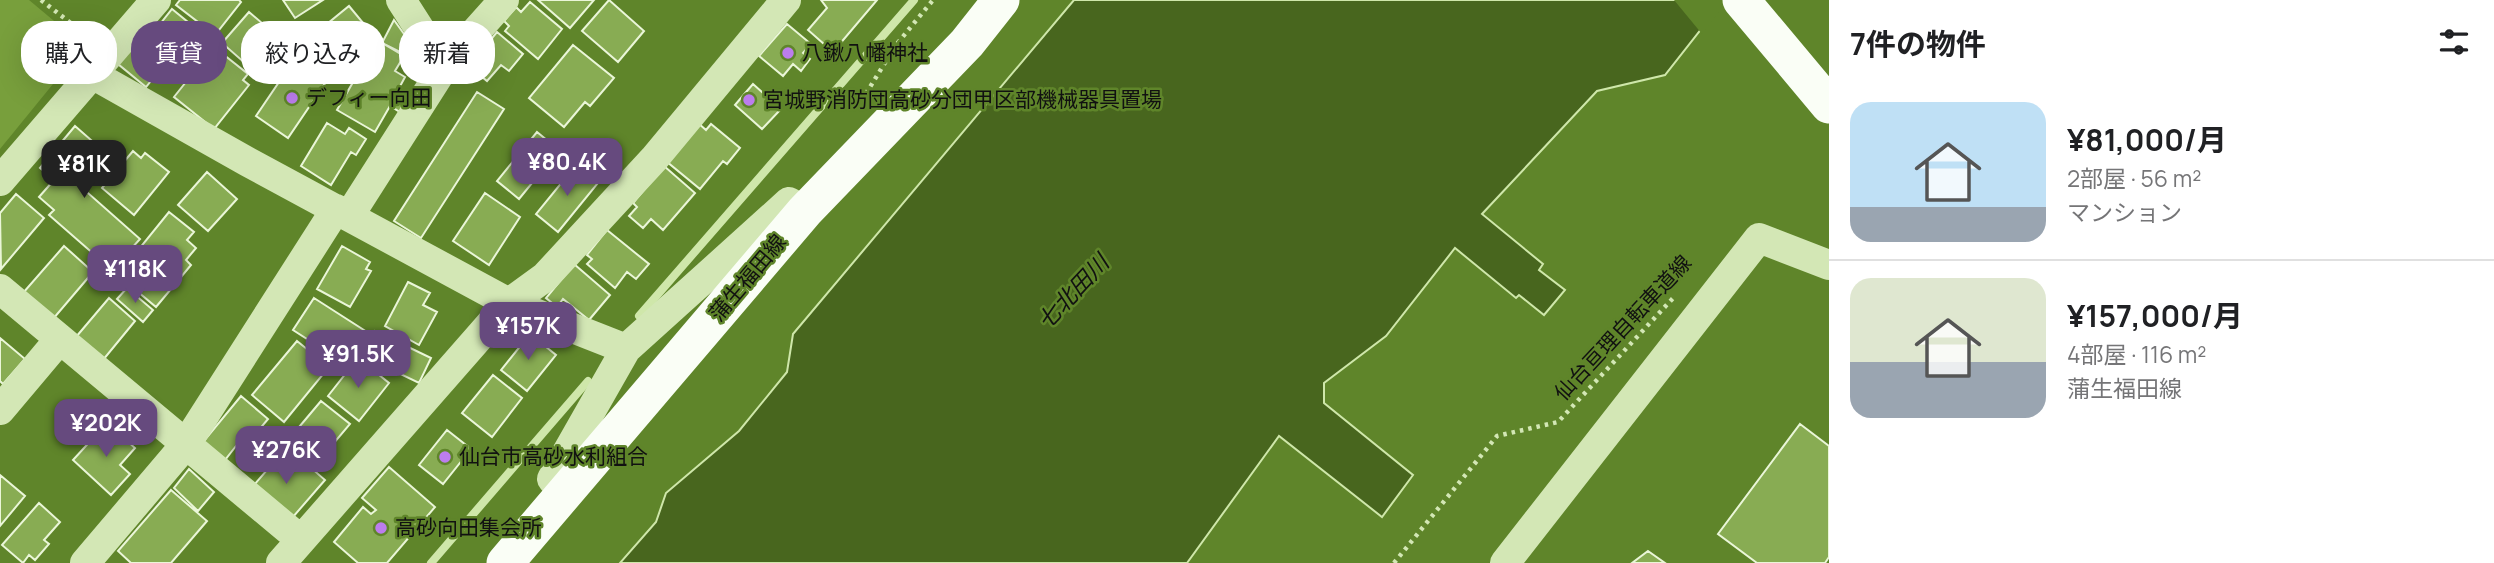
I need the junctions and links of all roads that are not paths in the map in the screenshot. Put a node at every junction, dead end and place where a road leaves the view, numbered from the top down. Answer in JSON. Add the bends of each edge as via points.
{"nodes":[{"id":1,"x":156,"y":0,"type":"edge"},
{"id":2,"x":401,"y":0,"type":"edge"},
{"id":3,"x":504,"y":0,"type":"edge"},
{"id":4,"x":786,"y":0,"type":"edge"},
{"id":5,"x":1001,"y":0,"type":"edge"},
{"id":6,"x":1741,"y":0,"type":"edge"},
{"id":7,"x":414,"y":21,"type":"edge"},
{"id":8,"x":485,"y":21,"type":"edge"},
{"id":9,"x":117,"y":46,"type":"edge"},
{"id":10,"x":117,"y":73,"type":"edge"},
{"id":11,"x":85,"y":84,"type":"edge"},
{"id":12,"x":432,"y":84,"type":"edge"},
{"id":13,"x":1829,"y":105,"type":"edge"},
{"id":14,"x":0,"y":181,"type":"edge"},
{"id":15,"x":805,"y":211,"type":"junction"},
{"id":16,"x":342,"y":213,"type":"junction"},
{"id":17,"x":1829,"y":265,"type":"edge"},
{"id":18,"x":0,"y":289,"type":"edge"},
{"id":19,"x":509,"y":303,"type":"junction"},
{"id":20,"x":59,"y":340,"type":"junction"},
{"id":21,"x":626,"y":349,"type":"junction"},
{"id":22,"x":0,"y":410,"type":"edge"},
{"id":23,"x":186,"y":444,"type":"junction"},
{"id":24,"x":565,"y":493,"type":"junction"},
{"id":25,"x":301,"y":540,"type":"junction"},
{"id":26,"x":85,"y":563,"type":"edge"},
{"id":27,"x":281,"y":563,"type":"edge"},
{"id":28,"x":505,"y":563,"type":"edge"},
{"id":29,"x":1505,"y":563,"type":"edge"}],
"edges":[{"from":1,"to":9,"type":"street"},
{"from":2,"to":7,"type":"street"},
{"from":3,"to":8,"type":"street"},
{"from":4,"to":19,"type":"street","via":[[654,159],[545,277]]},
{"from":5,"to":15,"type":"main road","name":"蒲生福田線","via":[[967,43]]},
{"from":6,"to":13,"type":"main road"},
{"from":10,"to":16,"type":"street"},
{"from":11,"to":14,"type":"street"},
{"from":12,"to":16,"type":"street"},
{"from":15,"to":21,"type":"street","via":[[789,202]]},
{"from":15,"to":24,"type":"main road","name":"蒲生福田線"},
{"from":16,"to":19,"type":"street"},
{"from":16,"to":23,"type":"street"},
{"from":17,"to":29,"type":"street","via":[[1759,239]]},
{"from":18,"to":20,"type":"street"},
{"from":19,"to":21,"type":"street"},
{"from":19,"to":25,"type":"street"},
{"from":20,"to":22,"type":"street"},
{"from":20,"to":23,"type":"street"},
{"from":21,"to":24,"type":"street","via":[[552,478]]},
{"from":23,"to":25,"type":"street"},
{"from":23,"to":26,"type":"street"},
{"from":24,"to":28,"type":"main road","name":"蒲生福田線"},
{"from":25,"to":27,"type":"street"}]}
